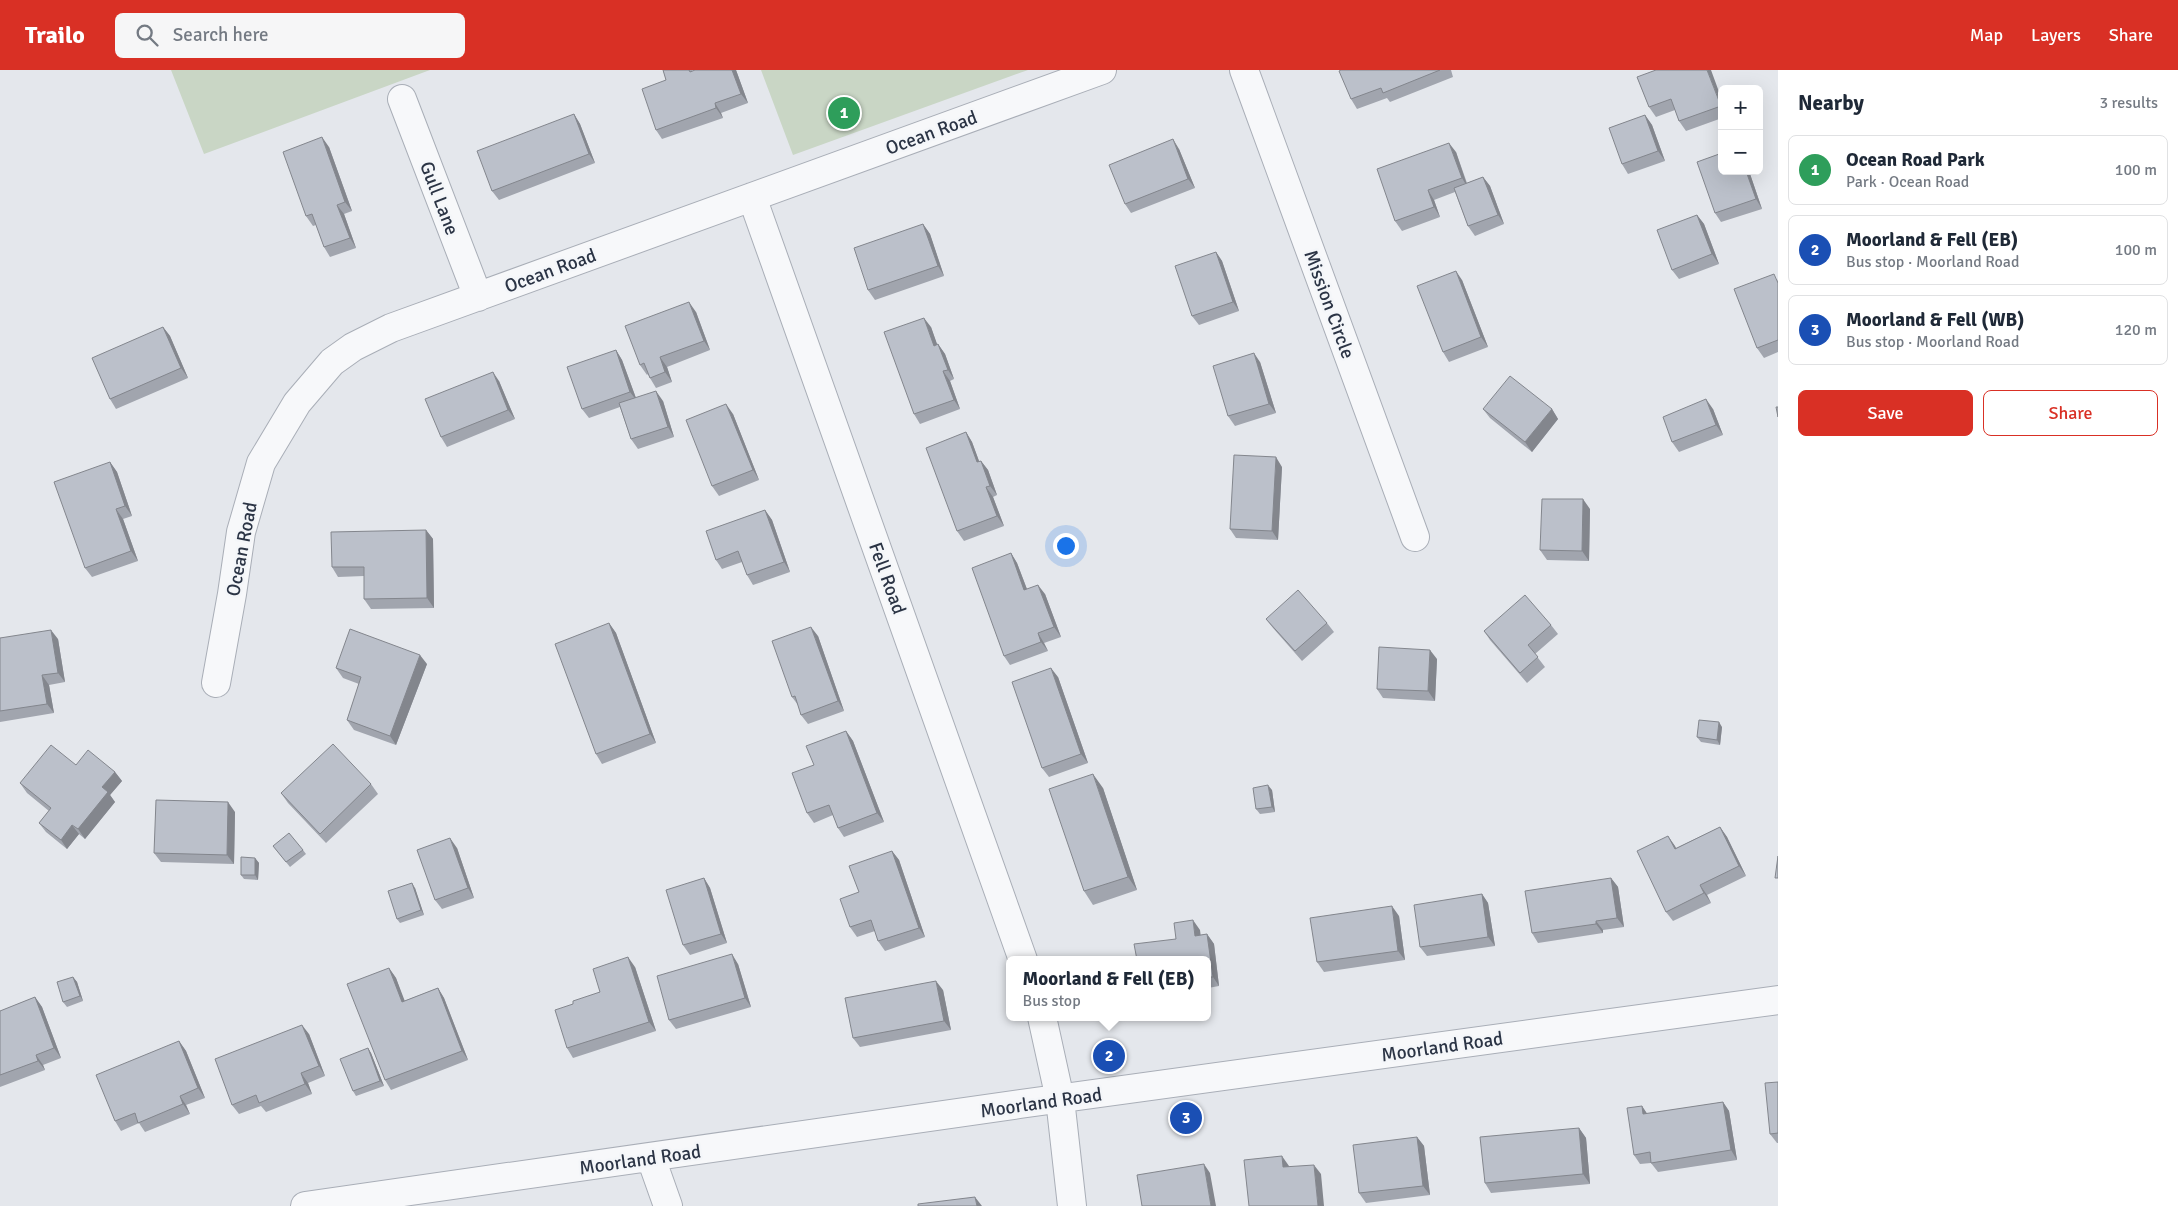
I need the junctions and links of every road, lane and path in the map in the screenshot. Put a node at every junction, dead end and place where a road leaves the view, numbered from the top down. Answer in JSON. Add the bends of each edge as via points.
{"nodes":[{"id":1,"x":1102,"y":70,"type":"edge"},
{"id":2,"x":1244,"y":70,"type":"edge"},
{"id":3,"x":402,"y":99,"type":"dead end"},
{"id":4,"x":752,"y":197,"type":"junction"},
{"id":5,"x":478,"y":297,"type":"junction"},
{"id":6,"x":1415,"y":537,"type":"dead end"},
{"id":7,"x":216,"y":683,"type":"dead end"},
{"id":8,"x":1022,"y":956,"type":"edge"},
{"id":9,"x":1778,"y":1000,"type":"edge"},
{"id":10,"x":1043,"y":1021,"type":"edge"},
{"id":11,"x":1060,"y":1099,"type":"junction"},
{"id":12,"x":650,"y":1158,"type":"junction"},
{"id":13,"x":305,"y":1206,"type":"edge"},
{"id":14,"x":668,"y":1206,"type":"edge"},
{"id":15,"x":1072,"y":1206,"type":"edge"}],
"edges":[{"from":1,"to":4,"type":"street","name":"Ocean Road"},
{"from":2,"to":6,"type":"street","name":"Mission Circle"},
{"from":3,"to":5,"type":"street","name":"Gull Lane"},
{"from":4,"to":5,"type":"street","name":"Ocean Road"},
{"from":4,"to":8,"type":"street","name":"Fell Road"},
{"from":5,"to":7,"type":"street","name":"Ocean Road","via":[[391,328],[354,347],[332,362],[297,403],[260,464],[241,532]]},
{"from":9,"to":11,"type":"street","name":"Moorland Road"},
{"from":10,"to":11,"type":"street"},
{"from":11,"to":12,"type":"street","name":"Moorland Road"},
{"from":11,"to":15,"type":"street"},
{"from":12,"to":13,"type":"street","name":"Moorland Road"},
{"from":12,"to":14,"type":"street"}]}
